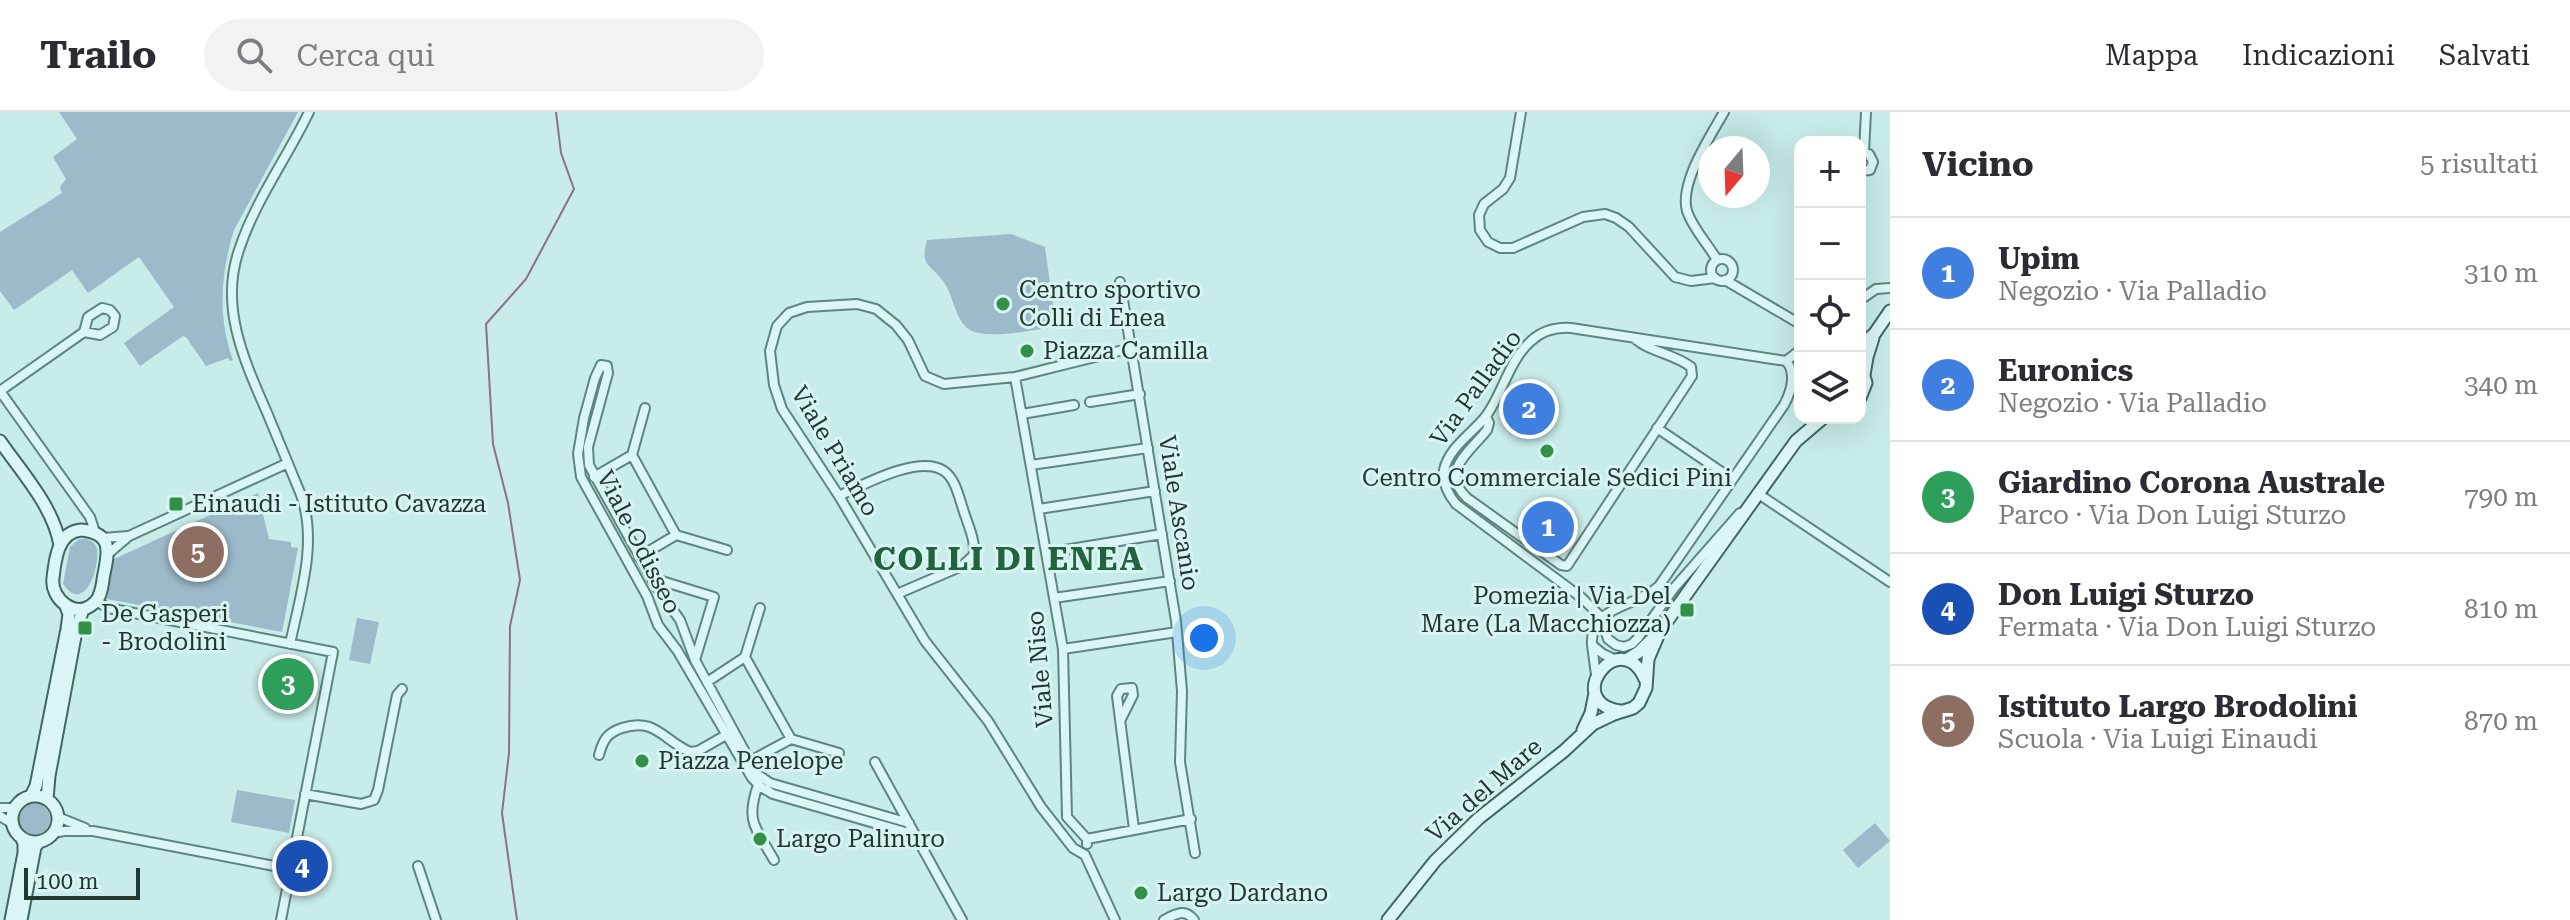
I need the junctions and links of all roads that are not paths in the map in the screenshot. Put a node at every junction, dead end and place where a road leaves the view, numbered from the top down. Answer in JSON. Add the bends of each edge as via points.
{"nodes":[{"id":1,"x":309,"y":112,"type":"edge"},
{"id":2,"x":1521,"y":112,"type":"edge"},
{"id":3,"x":1724,"y":112,"type":"edge"},
{"id":4,"x":1866,"y":112,"type":"edge"},
{"id":5,"x":1864,"y":136,"type":"edge"},
{"id":6,"x":1866,"y":154,"type":"edge"},
{"id":7,"x":1866,"y":171,"type":"edge"},
{"id":8,"x":1717,"y":260,"type":"junction"},
{"id":9,"x":1723,"y":279,"type":"junction"},
{"id":10,"x":1120,"y":282,"type":"dead end"},
{"id":11,"x":1890,"y":288,"type":"edge"},
{"id":12,"x":1866,"y":296,"type":"edge"},
{"id":13,"x":1890,"y":311,"type":"edge"},
{"id":14,"x":1794,"y":321,"type":"edge"},
{"id":15,"x":84,"y":332,"type":"dead end"},
{"id":16,"x":1875,"y":333,"type":"junction"},
{"id":17,"x":1633,"y":338,"type":"junction"},
{"id":18,"x":1866,"y":341,"type":"edge"},
{"id":19,"x":1131,"y":348,"type":"junction"},
{"id":20,"x":1866,"y":360,"type":"edge"},
{"id":21,"x":1792,"y":364,"type":"edge"},
{"id":22,"x":1015,"y":377,"type":"junction"},
{"id":23,"x":0,"y":391,"type":"edge"},
{"id":24,"x":1140,"y":394,"type":"junction"},
{"id":25,"x":1090,"y":402,"type":"dead end"},
{"id":26,"x":1074,"y":405,"type":"dead end"},
{"id":27,"x":645,"y":408,"type":"dead end"},
{"id":28,"x":1022,"y":414,"type":"junction"},
{"id":29,"x":1486,"y":416,"type":"junction"},
{"id":30,"x":1803,"y":424,"type":"edge"},
{"id":31,"x":1816,"y":424,"type":"edge"},
{"id":32,"x":1657,"y":428,"type":"junction"},
{"id":33,"x":0,"y":441,"type":"edge"},
{"id":34,"x":1796,"y":441,"type":"junction"},
{"id":35,"x":1148,"y":448,"type":"junction"},
{"id":36,"x":632,"y":455,"type":"junction"},
{"id":37,"x":288,"y":463,"type":"junction"},
{"id":38,"x":1031,"y":465,"type":"junction"},
{"id":39,"x":594,"y":477,"type":"junction"},
{"id":40,"x":1732,"y":479,"type":"junction"},
{"id":41,"x":1155,"y":491,"type":"junction"},
{"id":42,"x":1757,"y":493,"type":"junction"},
{"id":43,"x":839,"y":496,"type":"junction"},
{"id":44,"x":1748,"y":505,"type":"junction"},
{"id":45,"x":1039,"y":509,"type":"junction"},
{"id":46,"x":49,"y":512,"type":"junction"},
{"id":47,"x":85,"y":512,"type":"junction"},
{"id":48,"x":78,"y":530,"type":"junction"},
{"id":49,"x":1162,"y":534,"type":"junction"},
{"id":50,"x":99,"y":535,"type":"junction"},
{"id":51,"x":676,"y":535,"type":"junction"},
{"id":52,"x":129,"y":536,"type":"junction"},
{"id":53,"x":628,"y":537,"type":"junction"},
{"id":54,"x":618,"y":543,"type":"junction"},
{"id":55,"x":60,"y":545,"type":"junction"},
{"id":56,"x":727,"y":550,"type":"dead end"},
{"id":57,"x":1046,"y":553,"type":"junction"},
{"id":58,"x":108,"y":554,"type":"junction"},
{"id":59,"x":639,"y":557,"type":"junction"},
{"id":60,"x":652,"y":578,"type":"junction"},
{"id":61,"x":1170,"y":581,"type":"junction"},
{"id":62,"x":1890,"y":582,"type":"edge"},
{"id":63,"x":897,"y":594,"type":"junction"},
{"id":64,"x":1054,"y":598,"type":"junction"},
{"id":65,"x":98,"y":599,"type":"junction"},
{"id":66,"x":65,"y":604,"type":"junction"},
{"id":67,"x":670,"y":604,"type":"junction"},
{"id":68,"x":760,"y":608,"type":"dead end"},
{"id":69,"x":83,"y":609,"type":"junction"},
{"id":70,"x":653,"y":613,"type":"junction"},
{"id":71,"x":1601,"y":617,"type":"junction"},
{"id":72,"x":684,"y":631,"type":"junction"},
{"id":73,"x":1660,"y":631,"type":"junction"},
{"id":74,"x":1177,"y":632,"type":"junction"},
{"id":75,"x":668,"y":638,"type":"junction"},
{"id":76,"x":290,"y":644,"type":"junction"},
{"id":77,"x":1592,"y":645,"type":"junction"},
{"id":78,"x":1063,"y":649,"type":"junction"},
{"id":79,"x":745,"y":657,"type":"junction"},
{"id":80,"x":695,"y":660,"type":"junction"},
{"id":81,"x":1621,"y":660,"type":"junction"},
{"id":82,"x":1596,"y":676,"type":"junction"},
{"id":83,"x":1645,"y":679,"type":"junction"},
{"id":84,"x":707,"y":682,"type":"junction"},
{"id":85,"x":402,"y":689,"type":"dead end"},
{"id":86,"x":1595,"y":692,"type":"junction"},
{"id":87,"x":1620,"y":712,"type":"junction"},
{"id":88,"x":1121,"y":719,"type":"dead end"},
{"id":89,"x":1581,"y":734,"type":"junction"},
{"id":90,"x":726,"y":735,"type":"junction"},
{"id":91,"x":791,"y":739,"type":"junction"},
{"id":92,"x":839,"y":753,"type":"dead end"},
{"id":93,"x":599,"y":755,"type":"dead end"},
{"id":94,"x":750,"y":761,"type":"junction"},
{"id":95,"x":875,"y":762,"type":"dead end"},
{"id":96,"x":758,"y":785,"type":"junction"},
{"id":97,"x":305,"y":794,"type":"junction"},
{"id":98,"x":31,"y":796,"type":"junction"},
{"id":99,"x":803,"y":798,"type":"junction"},
{"id":100,"x":47,"y":799,"type":"junction"},
{"id":101,"x":0,"y":808,"type":"edge"},
{"id":102,"x":15,"y":808,"type":"junction"},
{"id":103,"x":0,"y":816,"type":"edge"},
{"id":104,"x":58,"y":817,"type":"junction"},
{"id":105,"x":1067,"y":817,"type":"junction"},
{"id":106,"x":1191,"y":819,"type":"junction"},
{"id":107,"x":909,"y":823,"type":"junction"},
{"id":108,"x":13,"y":824,"type":"junction"},
{"id":109,"x":1054,"y":824,"type":"junction"},
{"id":110,"x":1134,"y":829,"type":"junction"},
{"id":111,"x":93,"y":831,"type":"junction"},
{"id":112,"x":53,"y":833,"type":"junction"},
{"id":113,"x":916,"y":835,"type":"junction"},
{"id":114,"x":21,"y":837,"type":"junction"},
{"id":115,"x":1087,"y":839,"type":"junction"},
{"id":116,"x":39,"y":842,"type":"junction"},
{"id":117,"x":1195,"y":853,"type":"dead end"},
{"id":118,"x":1085,"y":855,"type":"junction"},
{"id":119,"x":774,"y":860,"type":"dead end"},
{"id":120,"x":418,"y":866,"type":"dead end"},
{"id":121,"x":290,"y":869,"type":"junction"},
{"id":122,"x":11,"y":920,"type":"edge"},
{"id":123,"x":21,"y":920,"type":"edge"},
{"id":124,"x":281,"y":920,"type":"edge"},
{"id":125,"x":436,"y":920,"type":"edge"},
{"id":126,"x":962,"y":920,"type":"edge"},
{"id":127,"x":1115,"y":920,"type":"edge"},
{"id":128,"x":1164,"y":920,"type":"edge"},
{"id":129,"x":1194,"y":920,"type":"edge"},
{"id":130,"x":1388,"y":920,"type":"edge"}],
"edges":[{"from":1,"to":37,"type":"street","via":[[243,240],[231,290],[243,359]]},
{"from":2,"to":9,"type":"street","via":[[1510,178],[1480,212],[1479,227],[1486,240],[1500,248],[1516,247],[1583,217],[1605,214],[1629,227],[1675,277]]},
{"from":3,"to":8,"type":"street","via":[[1692,175],[1686,201]]},
{"from":4,"to":5,"type":"street"},
{"from":6,"to":7,"type":"street","via":[[1872,156],[1873,165]]},
{"from":8,"to":9,"type":"street","via":[[1711,273]]},
{"from":8,"to":9,"type":"street","via":[[1725,259],[1733,269]]},
{"from":9,"to":14,"type":"street"},
{"from":10,"to":19,"type":"street","name":"Viale Ascanio"},
{"from":11,"to":12,"type":"street"},
{"from":13,"to":16,"type":"street"},
{"from":15,"to":23,"type":"street"},
{"from":16,"to":18,"type":"street"},
{"from":16,"to":20,"type":"street"},
{"from":17,"to":21,"type":"street","name":"Via Palladio"},
{"from":17,"to":29,"type":"street","name":"Via Palladio","via":[[1566,328],[1543,332],[1522,351]]},
{"from":17,"to":32,"type":"street","via":[[1691,369],[1690,380]]},
{"from":19,"to":22,"type":"street"},
{"from":19,"to":24,"type":"street","name":"Viale Ascanio"},
{"from":21,"to":40,"type":"street","via":[[1787,399]]},
{"from":22,"to":28,"type":"street","name":"Viale Niso"},
{"from":22,"to":43,"type":"street","name":"Viale Priamo","via":[[954,384],[931,380],[901,330],[866,305],[807,307],[786,315],[771,346],[775,390]]},
{"from":23,"to":47,"type":"street"},
{"from":24,"to":25,"type":"street"},
{"from":24,"to":35,"type":"street","name":"Viale Ascanio"},
{"from":26,"to":28,"type":"street"},
{"from":27,"to":36,"type":"street"},
{"from":28,"to":38,"type":"street","name":"Viale Niso"},
{"from":29,"to":32,"type":"street","via":[[1487,430],[1455,470],[1458,488],[1565,566]]},
{"from":29,"to":71,"type":"street","name":"Via Palladio","via":[[1448,458],[1444,476],[1449,495]]},
{"from":30,"to":34,"type":"street","name":"Via del Mare"},
{"from":31,"to":34,"type":"street","name":"Via del Mare"},
{"from":32,"to":40,"type":"street"},
{"from":33,"to":46,"type":"street"},
{"from":34,"to":42,"type":"street","name":"Via del Mare"},
{"from":35,"to":38,"type":"street"},
{"from":35,"to":41,"type":"street","name":"Viale Ascanio"},
{"from":36,"to":39,"type":"street"},
{"from":36,"to":51,"type":"street"},
{"from":37,"to":52,"type":"street"},
{"from":37,"to":76,"type":"street","via":[[308,525]]},
{"from":38,"to":45,"type":"street","name":"Viale Niso"},
{"from":39,"to":53,"type":"street","name":"Viale Odisseo"},
{"from":39,"to":54,"type":"street","name":"Viale Odisseo","via":[[587,451],[608,373],[604,365],[588,401],[578,461],[585,485]]},
{"from":40,"to":71,"type":"street","via":[[1656,589]]},
{"from":41,"to":45,"type":"street"},
{"from":41,"to":49,"type":"street","name":"Viale Ascanio"},
{"from":42,"to":44,"type":"street","name":"Via del Mare"},
{"from":42,"to":62,"type":"street"},
{"from":43,"to":63,"type":"street","name":"Viale Priamo"},
{"from":43,"to":63,"type":"street","via":[[910,468],[935,467],[949,476],[974,544],[973,556],[962,566]]},
{"from":44,"to":71,"type":"street","name":"Via Palladio","via":[[1632,644],[1612,643]]},
{"from":44,"to":73,"type":"street","name":"Via del Mare"},
{"from":45,"to":57,"type":"street","name":"Viale Niso"},
{"from":46,"to":48,"type":"street"},
{"from":46,"to":55,"type":"street"},
{"from":47,"to":48,"type":"street"},
{"from":47,"to":50,"type":"street"},
{"from":48,"to":50,"type":"street"},
{"from":48,"to":55,"type":"street"},
{"from":49,"to":57,"type":"street"},
{"from":49,"to":61,"type":"street","name":"Viale Ascanio"},
{"from":50,"to":52,"type":"street"},
{"from":50,"to":58,"type":"street"},
{"from":51,"to":56,"type":"street"},
{"from":51,"to":59,"type":"street"},
{"from":52,"to":58,"type":"street"},
{"from":53,"to":54,"type":"street"},
{"from":53,"to":59,"type":"street","name":"Viale Odisseo"},
{"from":54,"to":70,"type":"street","name":"Viale Odisseo"},
{"from":55,"to":66,"type":"street","via":[[52,587]]},
{"from":57,"to":64,"type":"street","name":"Viale Niso"},
{"from":58,"to":65,"type":"street"},
{"from":59,"to":60,"type":"street","name":"Viale Odisseo"},
{"from":60,"to":67,"type":"street","name":"Viale Odisseo"},
{"from":60,"to":80,"type":"street","via":[[714,597]]},
{"from":61,"to":64,"type":"street"},
{"from":61,"to":74,"type":"street","name":"Viale Ascanio"},
{"from":63,"to":109,"type":"street","name":"Viale Priamo"},
{"from":64,"to":78,"type":"street","name":"Viale Niso"},
{"from":65,"to":69,"type":"street"},
{"from":65,"to":76,"type":"street","via":[[106,607]]},
{"from":66,"to":69,"type":"street"},
{"from":66,"to":98,"type":"street","via":[[67,629]]},
{"from":67,"to":70,"type":"street","via":[[659,605]]},
{"from":67,"to":72,"type":"street","name":"Viale Odisseo"},
{"from":68,"to":79,"type":"street"},
{"from":69,"to":100,"type":"street"},
{"from":70,"to":75,"type":"street","name":"Viale Odisseo"},
{"from":71,"to":77,"type":"street","via":[[1592,630]]},
{"from":72,"to":75,"type":"street"},
{"from":72,"to":80,"type":"street","name":"Viale Odisseo"},
{"from":73,"to":81,"type":"street","name":"Via del Mare","via":[[1639,652]]},
{"from":73,"to":83,"type":"street","name":"Via del Mare"},
{"from":74,"to":78,"type":"street"},
{"from":74,"to":106,"type":"street","name":"Viale Ascanio","via":[[1180,762]]},
{"from":75,"to":90,"type":"street","name":"Viale Odisseo"},
{"from":76,"to":97,"type":"street","via":[[333,652]]},
{"from":77,"to":81,"type":"street"},
{"from":77,"to":82,"type":"street"},
{"from":78,"to":105,"type":"street","name":"Viale Niso"},
{"from":79,"to":84,"type":"street"},
{"from":79,"to":91,"type":"street"},
{"from":80,"to":84,"type":"street","name":"Viale Odisseo"},
{"from":81,"to":82,"type":"street","name":"Via del Mare","via":[[1608,663]]},
{"from":81,"to":83,"type":"street","via":[[1638,667]]},
{"from":82,"to":86,"type":"street"},
{"from":83,"to":87,"type":"street","name":"Via del Mare","via":[[1639,703]]},
{"from":84,"to":94,"type":"street","name":"Viale Odisseo"},
{"from":85,"to":97,"type":"street","via":[[374,800],[361,804]]},
{"from":86,"to":87,"type":"street","via":[[1604,706]]},
{"from":86,"to":89,"type":"street"},
{"from":87,"to":89,"type":"street","name":"Via del Mare"},
{"from":88,"to":110,"type":"street"},
{"from":89,"to":130,"type":"street","name":"Via del Mare","via":[[1467,829]]},
{"from":90,"to":93,"type":"street","via":[[690,752],[638,724],[609,734]]},
{"from":90,"to":96,"type":"street","name":"Viale Odisseo"},
{"from":91,"to":92,"type":"street"},
{"from":91,"to":94,"type":"street"},
{"from":94,"to":99,"type":"street","name":"Viale Odisseo","via":[[766,781]]},
{"from":95,"to":107,"type":"street"},
{"from":96,"to":99,"type":"street","name":"Viale Odisseo","via":[[773,794]]},
{"from":96,"to":119,"type":"street","via":[[751,817]]},
{"from":97,"to":121,"type":"street"},
{"from":98,"to":100,"type":"street"},
{"from":98,"to":102,"type":"street"},
{"from":99,"to":107,"type":"street","name":"Viale Odisseo"},
{"from":99,"to":113,"type":"street","name":"Viale Odisseo"},
{"from":100,"to":104,"type":"street"},
{"from":101,"to":102,"type":"street"},
{"from":102,"to":108,"type":"street"},
{"from":103,"to":108,"type":"street"},
{"from":104,"to":111,"type":"street"},
{"from":104,"to":112,"type":"street"},
{"from":105,"to":109,"type":"street"},
{"from":105,"to":115,"type":"street"},
{"from":106,"to":110,"type":"street"},
{"from":106,"to":117,"type":"street","name":"Viale Ascanio"},
{"from":107,"to":113,"type":"street"},
{"from":108,"to":114,"type":"street"},
{"from":109,"to":118,"type":"street","name":"Viale Priamo"},
{"from":110,"to":115,"type":"street"},
{"from":111,"to":112,"type":"street"},
{"from":111,"to":121,"type":"street"},
{"from":112,"to":116,"type":"street"},
{"from":113,"to":126,"type":"street"},
{"from":114,"to":116,"type":"street"},
{"from":114,"to":122,"type":"street","via":[[24,853]]},
{"from":115,"to":118,"type":"street"},
{"from":116,"to":123,"type":"street"},
{"from":118,"to":127,"type":"street"},
{"from":120,"to":125,"type":"street"},
{"from":121,"to":124,"type":"street"},
{"from":128,"to":129,"type":"street","via":[[1181,912]]}]}
